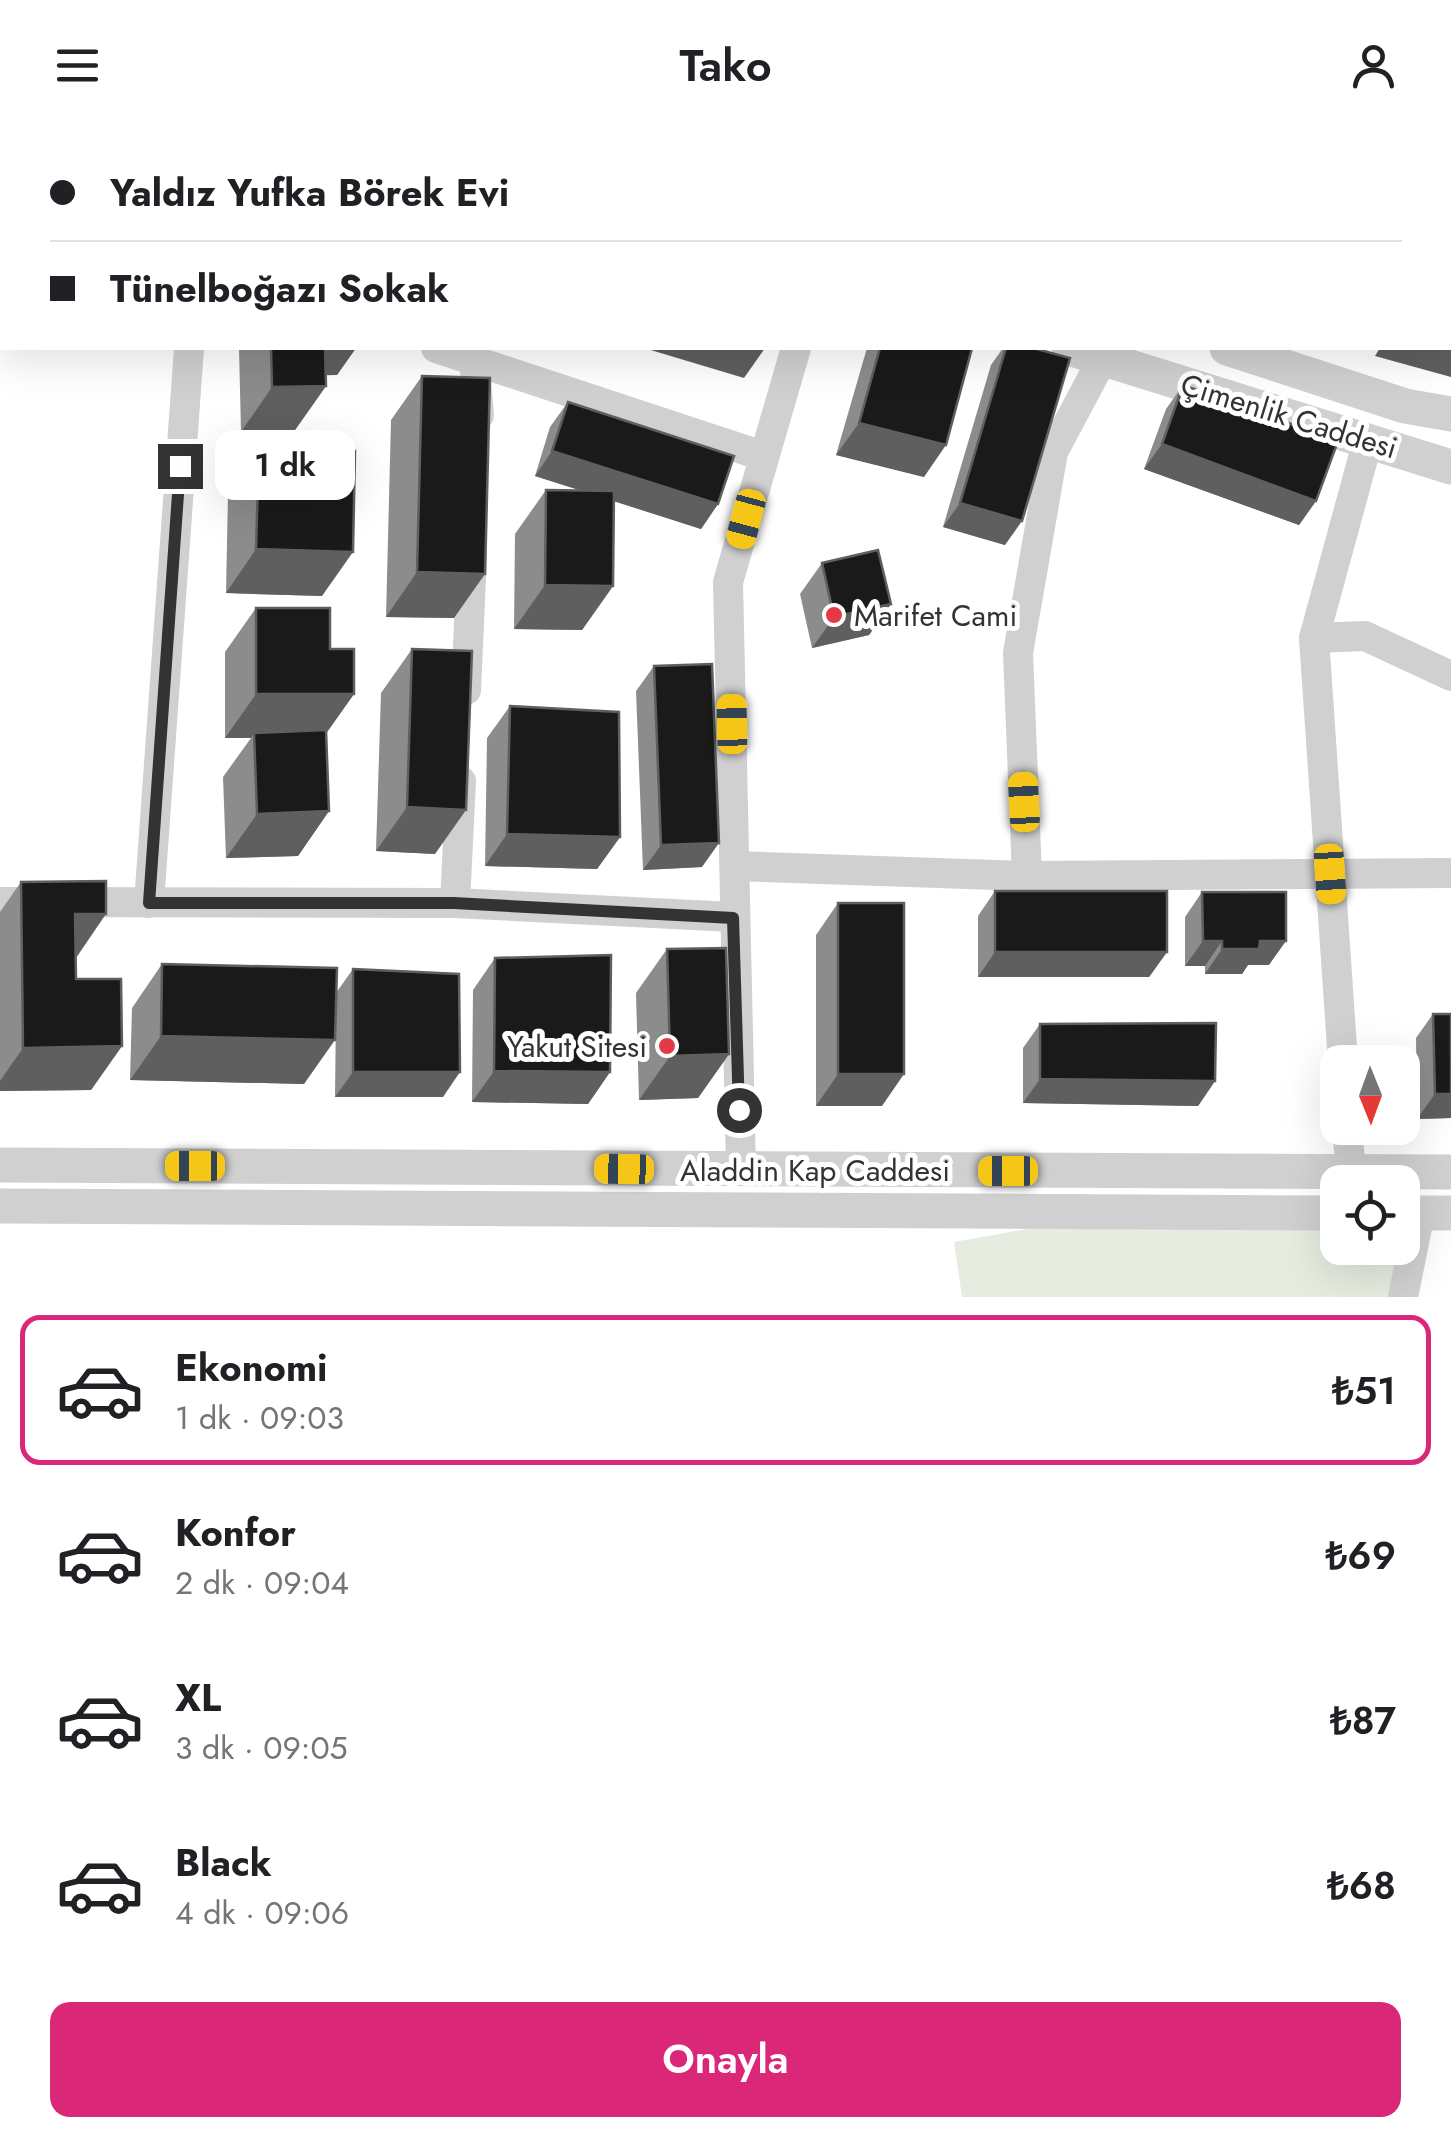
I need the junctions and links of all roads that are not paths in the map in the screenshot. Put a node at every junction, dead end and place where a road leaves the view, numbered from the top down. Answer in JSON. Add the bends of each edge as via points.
{"nodes":[{"id":1,"x":189,"y":350,"type":"edge"},
{"id":2,"x":444,"y":350,"type":"edge"},
{"id":3,"x":795,"y":350,"type":"edge"},
{"id":4,"x":1076,"y":350,"type":"edge"},
{"id":5,"x":1233,"y":350,"type":"edge"},
{"id":6,"x":474,"y":358,"type":"junction"},
{"id":7,"x":1103,"y":358,"type":"junction"},
{"id":8,"x":1451,"y":414,"type":"edge"},
{"id":9,"x":478,"y":440,"type":"edge"},
{"id":10,"x":1368,"y":440,"type":"junction"},
{"id":11,"x":763,"y":456,"type":"junction"},
{"id":12,"x":1451,"y":467,"type":"edge"},
{"id":13,"x":474,"y":519,"type":"edge"},
{"id":14,"x":1314,"y":638,"type":"junction"},
{"id":15,"x":1451,"y":676,"type":"edge"},
{"id":16,"x":464,"y":718,"type":"edge"},
{"id":17,"x":462,"y":757,"type":"edge"},
{"id":18,"x":734,"y":866,"type":"junction"},
{"id":19,"x":1451,"y":873,"type":"edge"},
{"id":20,"x":1330,"y":874,"type":"junction"},
{"id":21,"x":1027,"y":876,"type":"junction"},
{"id":22,"x":0,"y":902,"type":"edge"},
{"id":23,"x":149,"y":903,"type":"junction"},
{"id":24,"x":454,"y":903,"type":"junction"},
{"id":25,"x":733,"y":918,"type":"junction"},
{"id":26,"x":1342,"y":1045,"type":"edge"},
{"id":27,"x":0,"y":1165,"type":"edge"},
{"id":28,"x":740,"y":1170,"type":"junction"},
{"id":29,"x":1320,"y":1172,"type":"edge"},
{"id":30,"x":1420,"y":1172,"type":"edge"},
{"id":31,"x":1451,"y":1172,"type":"edge"},
{"id":32,"x":0,"y":1206,"type":"edge"},
{"id":33,"x":734,"y":1212,"type":"junction"},
{"id":34,"x":1320,"y":1213,"type":"edge"},
{"id":35,"x":1424,"y":1213,"type":"edge"},
{"id":36,"x":1403,"y":1297,"type":"edge"}],
"edges":[{"from":1,"to":23,"type":"street"},
{"from":2,"to":6,"type":"street"},
{"from":3,"to":11,"type":"street"},
{"from":4,"to":7,"type":"street","name":"Çimenlik Caddesi"},
{"from":5,"to":8,"type":"street","name":"Çimenlik Caddesi","via":[[1405,406]]},
{"from":6,"to":9,"type":"street"},
{"from":6,"to":11,"type":"street"},
{"from":7,"to":10,"type":"street","name":"Çimenlik Caddesi"},
{"from":7,"to":21,"type":"street","via":[[1053,452],[1018,652]]},
{"from":10,"to":12,"type":"street","name":"Çimenlik Caddesi"},
{"from":10,"to":14,"type":"street"},
{"from":11,"to":18,"type":"street","via":[[728,582]]},
{"from":13,"to":16,"type":"street"},
{"from":14,"to":15,"type":"street","via":[[1365,636]]},
{"from":14,"to":20,"type":"street"},
{"from":17,"to":24,"type":"street"},
{"from":18,"to":21,"type":"street"},
{"from":18,"to":25,"type":"street"},
{"from":19,"to":20,"type":"street"},
{"from":20,"to":21,"type":"street"},
{"from":20,"to":26,"type":"street"},
{"from":22,"to":23,"type":"street"},
{"from":23,"to":24,"type":"street"},
{"from":24,"to":25,"type":"street"},
{"from":25,"to":28,"type":"street"},
{"from":27,"to":28,"type":"street","name":"Aladdin Kap Caddesi"},
{"from":28,"to":29,"type":"street","name":"Aladdin Kap Caddesi"},
{"from":28,"to":33,"type":"street"},
{"from":30,"to":31,"type":"street","name":"Aladdin Kap Caddesi"},
{"from":32,"to":33,"type":"street","name":"Aladdin Kap Caddesi"},
{"from":33,"to":34,"type":"street","name":"Aladdin Kap Caddesi"},
{"from":35,"to":36,"type":"street"}]}
